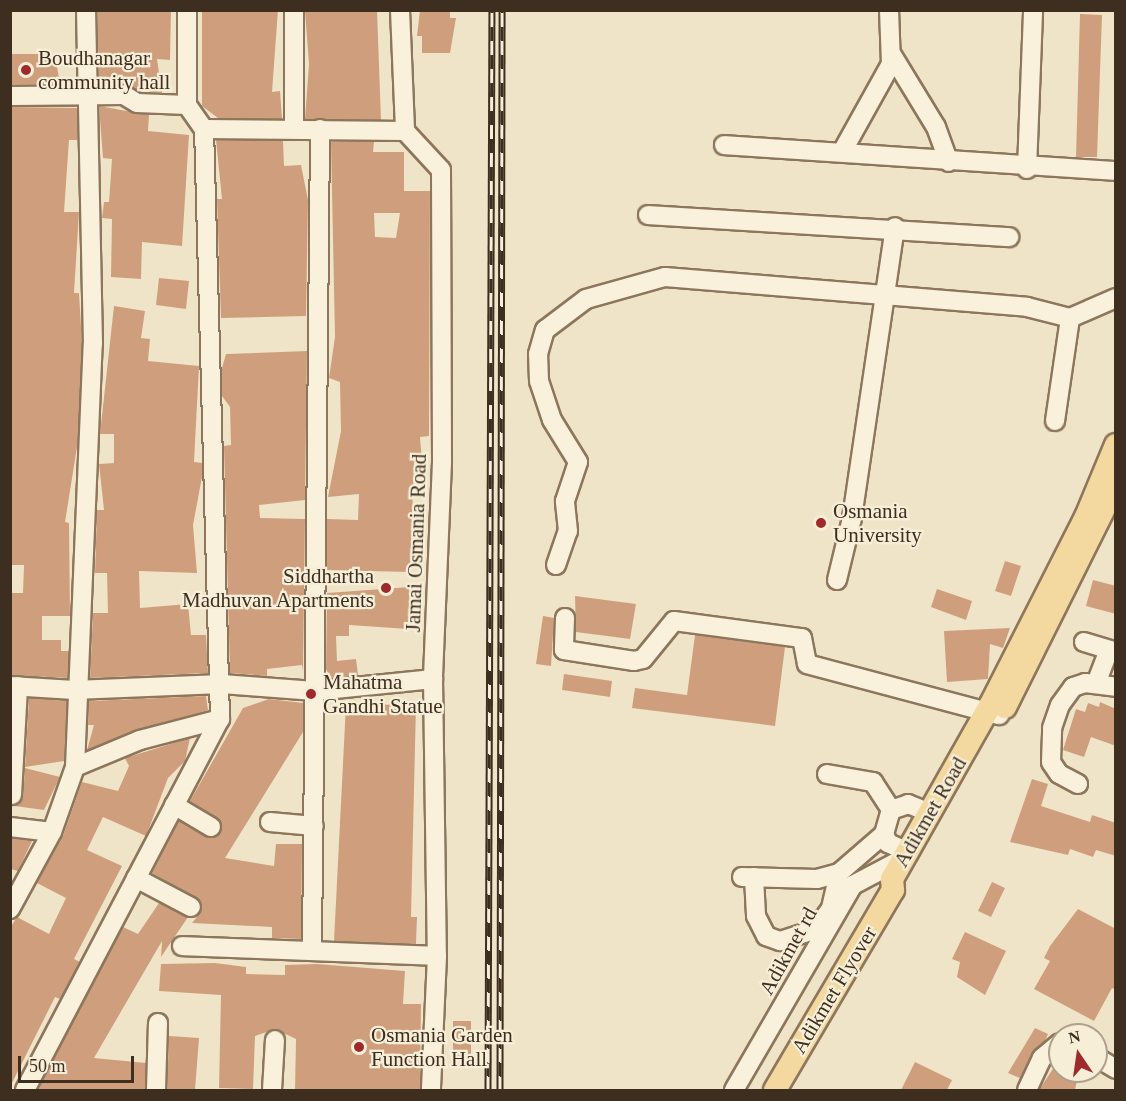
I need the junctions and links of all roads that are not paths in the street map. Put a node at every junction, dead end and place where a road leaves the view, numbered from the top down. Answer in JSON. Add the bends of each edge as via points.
{"nodes":[{"id":1,"x":86,"y":10,"type":"edge"},
{"id":2,"x":187,"y":10,"type":"edge"},
{"id":3,"x":294,"y":10,"type":"edge"},
{"id":4,"x":400,"y":10,"type":"edge"},
{"id":5,"x":889,"y":10,"type":"edge"},
{"id":6,"x":1033,"y":10,"type":"edge"},
{"id":7,"x":892,"y":55,"type":"junction"},
{"id":8,"x":88,"y":94,"type":"junction"},
{"id":9,"x":10,"y":96,"type":"edge"},
{"id":10,"x":187,"y":105,"type":"junction"},
{"id":11,"x":204,"y":129,"type":"junction"},
{"id":12,"x":294,"y":129,"type":"junction"},
{"id":13,"x":320,"y":129,"type":"junction"},
{"id":14,"x":405,"y":131,"type":"junction"},
{"id":15,"x":724,"y":145,"type":"dead end"},
{"id":16,"x":842,"y":152,"type":"junction"},
{"id":17,"x":949,"y":162,"type":"junction"},
{"id":18,"x":1027,"y":169,"type":"junction"},
{"id":19,"x":1116,"y":171,"type":"edge"},
{"id":20,"x":648,"y":215,"type":"dead end"},
{"id":21,"x":895,"y":227,"type":"junction"},
{"id":22,"x":1009,"y":237,"type":"dead end"},
{"id":23,"x":887,"y":294,"type":"junction"},
{"id":24,"x":1116,"y":298,"type":"edge"},
{"id":25,"x":1070,"y":318,"type":"junction"},
{"id":26,"x":1055,"y":421,"type":"dead end"},
{"id":27,"x":1116,"y":445,"type":"edge"},
{"id":28,"x":1116,"y":484,"type":"edge"},
{"id":29,"x":555,"y":565,"type":"dead end"},
{"id":30,"x":837,"y":580,"type":"dead end"},
{"id":31,"x":565,"y":618,"type":"dead end"},
{"id":32,"x":1084,"y":642,"type":"dead end"},
{"id":33,"x":1113,"y":651,"type":"edge"},
{"id":34,"x":433,"y":679,"type":"junction"},
{"id":35,"x":1097,"y":681,"type":"junction"},
{"id":36,"x":222,"y":684,"type":"junction"},
{"id":37,"x":14,"y":686,"type":"edge"},
{"id":38,"x":1116,"y":687,"type":"edge"},
{"id":39,"x":74,"y":690,"type":"junction"},
{"id":40,"x":315,"y":691,"type":"junction"},
{"id":41,"x":995,"y":713,"type":"junction"},
{"id":42,"x":220,"y":719,"type":"junction"},
{"id":43,"x":75,"y":767,"type":"junction"},
{"id":44,"x":826,"y":774,"type":"dead end"},
{"id":45,"x":1078,"y":784,"type":"dead end"},
{"id":46,"x":12,"y":795,"type":"dead end"},
{"id":47,"x":174,"y":806,"type":"junction"},
{"id":48,"x":891,"y":810,"type":"junction"},
{"id":49,"x":930,"y":813,"type":"junction"},
{"id":50,"x":270,"y":822,"type":"dead end"},
{"id":51,"x":314,"y":826,"type":"junction"},
{"id":52,"x":10,"y":827,"type":"edge"},
{"id":53,"x":211,"y":827,"type":"dead end"},
{"id":54,"x":52,"y":832,"type":"junction"},
{"id":55,"x":884,"y":834,"type":"junction"},
{"id":56,"x":906,"y":855,"type":"junction"},
{"id":57,"x":839,"y":873,"type":"junction"},
{"id":58,"x":136,"y":878,"type":"junction"},
{"id":59,"x":890,"y":896,"type":"junction"},
{"id":60,"x":13,"y":901,"type":"edge"},
{"id":61,"x":190,"y":907,"type":"dead end"},
{"id":62,"x":182,"y":946,"type":"dead end"},
{"id":63,"x":312,"y":950,"type":"junction"},
{"id":64,"x":437,"y":956,"type":"junction"},
{"id":65,"x":158,"y":1023,"type":"dead end"},
{"id":66,"x":275,"y":1040,"type":"dead end"},
{"id":67,"x":1048,"y":1053,"type":"edge"},
{"id":68,"x":25,"y":1090,"type":"edge"},
{"id":69,"x":156,"y":1090,"type":"edge"},
{"id":70,"x":272,"y":1090,"type":"edge"},
{"id":71,"x":431,"y":1090,"type":"edge"},
{"id":72,"x":734,"y":1090,"type":"edge"},
{"id":73,"x":775,"y":1090,"type":"edge"},
{"id":74,"x":1027,"y":1090,"type":"edge"}],
"edges":[{"from":1,"to":8,"type":"street"},
{"from":2,"to":10,"type":"street"},
{"from":3,"to":12,"type":"street"},
{"from":4,"to":14,"type":"street"},
{"from":5,"to":7,"type":"street"},
{"from":6,"to":18,"type":"street"},
{"from":7,"to":16,"type":"street"},
{"from":7,"to":17,"type":"street","via":[[936,128]]},
{"from":8,"to":9,"type":"street"},
{"from":8,"to":10,"type":"street"},
{"from":8,"to":39,"type":"street","via":[[93,344]]},
{"from":10,"to":11,"type":"street"},
{"from":11,"to":12,"type":"street"},
{"from":11,"to":36,"type":"street"},
{"from":12,"to":13,"type":"street"},
{"from":13,"to":14,"type":"street"},
{"from":13,"to":40,"type":"street"},
{"from":14,"to":34,"type":"street","name":"Jamai Osmania Road","via":[[441,170],[442,462]]},
{"from":15,"to":16,"type":"street"},
{"from":16,"to":17,"type":"street"},
{"from":17,"to":18,"type":"street"},
{"from":18,"to":19,"type":"street"},
{"from":20,"to":21,"type":"street"},
{"from":21,"to":22,"type":"street"},
{"from":21,"to":23,"type":"street"},
{"from":23,"to":25,"type":"street","via":[[1027,307]]},
{"from":23,"to":29,"type":"street","via":[[665,277],[626,285],[560,315],[545,330],[538,354],[552,420],[578,462],[565,501],[568,531]]},
{"from":23,"to":30,"type":"street","via":[[852,518]]},
{"from":24,"to":25,"type":"street"},
{"from":25,"to":26,"type":"street"},
{"from":27,"to":41,"type":"main road","name":"Adikmet Road"},
{"from":28,"to":41,"type":"main road","name":"Adikmet Road"},
{"from":31,"to":41,"type":"street","via":[[564,650],[643,659],[674,621],[802,638],[807,664]]},
{"from":32,"to":33,"type":"street"},
{"from":33,"to":35,"type":"street"},
{"from":34,"to":40,"type":"street"},
{"from":34,"to":64,"type":"street","name":"Jamai Osmania Road"},
{"from":35,"to":38,"type":"street"},
{"from":35,"to":45,"type":"street","via":[[1073,687],[1052,728],[1051,762],[1059,774]]},
{"from":36,"to":39,"type":"street"},
{"from":36,"to":40,"type":"street"},
{"from":36,"to":42,"type":"street"},
{"from":37,"to":39,"type":"street"},
{"from":37,"to":46,"type":"street"},
{"from":39,"to":43,"type":"street"},
{"from":40,"to":51,"type":"street"},
{"from":41,"to":49,"type":"main road","name":"Adikmet Road"},
{"from":41,"to":59,"type":"main road","name":"Adikmet Road","via":[[904,886]]},
{"from":42,"to":43,"type":"street","via":[[140,740]]},
{"from":42,"to":47,"type":"street"},
{"from":43,"to":54,"type":"street"},
{"from":44,"to":48,"type":"street","via":[[873,782]]},
{"from":47,"to":53,"type":"street"},
{"from":47,"to":58,"type":"street"},
{"from":48,"to":49,"type":"street","via":[[908,804]]},
{"from":48,"to":55,"type":"street"},
{"from":49,"to":56,"type":"main road","name":"Adikmet Road"},
{"from":50,"to":51,"type":"street"},
{"from":51,"to":63,"type":"street"},
{"from":52,"to":54,"type":"street"},
{"from":54,"to":60,"type":"street"},
{"from":55,"to":56,"type":"street","via":[[888,843]]},
{"from":55,"to":57,"type":"street"},
{"from":56,"to":59,"type":"main road","name":"Adikmet Road","via":[[892,879]]},
{"from":56,"to":72,"type":"street","name":"Adikmet rd","via":[[853,885]]},
{"from":57,"to":57,"type":"street","via":[[817,879],[748,877],[756,916],[766,936],[780,941],[816,929],[831,908]]},
{"from":58,"to":61,"type":"street"},
{"from":58,"to":68,"type":"street"},
{"from":59,"to":73,"type":"main road","name":"Adikmet Flyover"},
{"from":62,"to":63,"type":"street"},
{"from":63,"to":64,"type":"street"},
{"from":64,"to":71,"type":"street","name":"Jamai Osmania Road"},
{"from":65,"to":69,"type":"street"},
{"from":66,"to":70,"type":"street"},
{"from":67,"to":74,"type":"street"}]}
